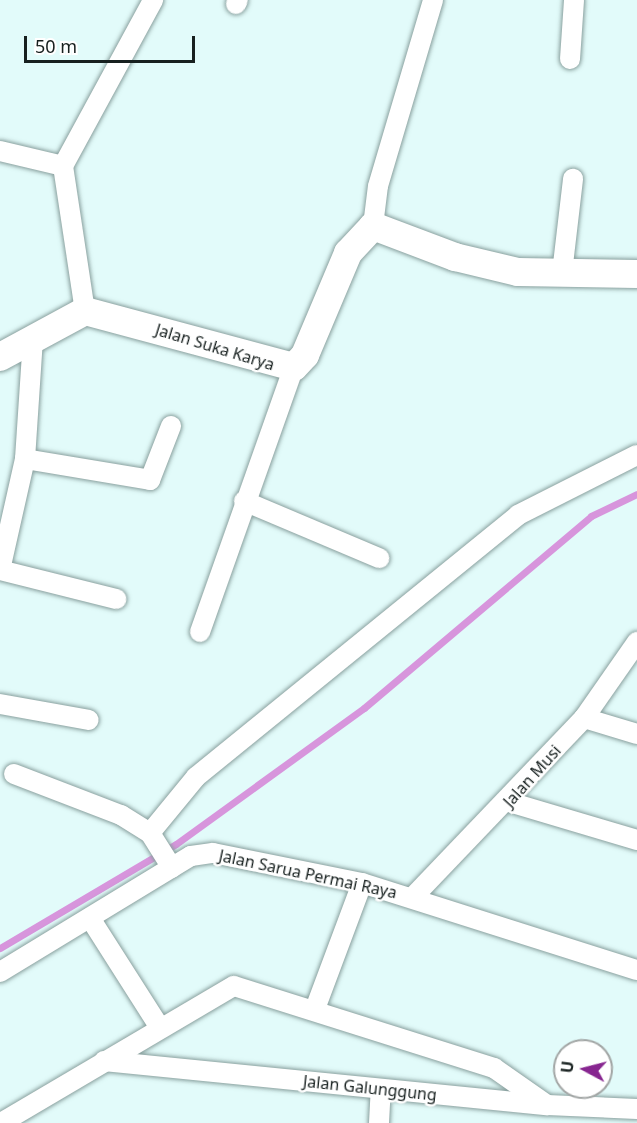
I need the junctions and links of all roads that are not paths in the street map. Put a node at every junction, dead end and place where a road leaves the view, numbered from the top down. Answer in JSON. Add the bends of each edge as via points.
{"nodes":[{"id":1,"x":153,"y":0,"type":"edge"},
{"id":2,"x":433,"y":0,"type":"edge"},
{"id":3,"x":574,"y":0,"type":"edge"},
{"id":4,"x":570,"y":59,"type":"dead end"},
{"id":5,"x":0,"y":151,"type":"edge"},
{"id":6,"x":63,"y":166,"type":"junction"},
{"id":7,"x":573,"y":179,"type":"dead end"},
{"id":8,"x":373,"y":226,"type":"junction"},
{"id":9,"x":562,"y":273,"type":"junction"},
{"id":10,"x":637,"y":274,"type":"edge"},
{"id":11,"x":85,"y":311,"type":"junction"},
{"id":12,"x":33,"y":337,"type":"junction"},
{"id":13,"x":0,"y":357,"type":"edge"},
{"id":14,"x":294,"y":367,"type":"junction"},
{"id":15,"x":171,"y":426,"type":"dead end"},
{"id":16,"x":637,"y":455,"type":"edge"},
{"id":17,"x":25,"y":459,"type":"junction"},
{"id":18,"x":244,"y":501,"type":"junction"},
{"id":19,"x":380,"y":558,"type":"dead end"},
{"id":20,"x":0,"y":570,"type":"edge"},
{"id":21,"x":116,"y":599,"type":"dead end"},
{"id":22,"x":200,"y":632,"type":"dead end"},
{"id":23,"x":637,"y":642,"type":"edge"},
{"id":24,"x":0,"y":704,"type":"edge"},
{"id":25,"x":584,"y":718,"type":"junction"},
{"id":26,"x":89,"y":720,"type":"dead end"},
{"id":27,"x":637,"y":734,"type":"edge"},
{"id":28,"x":14,"y":774,"type":"dead end"},
{"id":29,"x":509,"y":802,"type":"junction"},
{"id":30,"x":637,"y":840,"type":"edge"},
{"id":31,"x":162,"y":851,"type":"junction"},
{"id":32,"x":362,"y":883,"type":"junction"},
{"id":33,"x":413,"y":897,"type":"junction"},
{"id":34,"x":90,"y":918,"type":"junction"},
{"id":35,"x":637,"y":970,"type":"edge"},
{"id":36,"x":0,"y":972,"type":"edge"},
{"id":37,"x":315,"y":1010,"type":"junction"},
{"id":38,"x":160,"y":1028,"type":"junction"},
{"id":39,"x":104,"y":1061,"type":"junction"},
{"id":40,"x":381,"y":1089,"type":"junction"},
{"id":41,"x":547,"y":1105,"type":"junction"},
{"id":42,"x":637,"y":1109,"type":"edge"},
{"id":43,"x":1,"y":1123,"type":"edge"},
{"id":44,"x":379,"y":1123,"type":"edge"}],
"edges":[{"from":1,"to":6,"type":"street"},
{"from":2,"to":8,"type":"street","via":[[378,186]]},
{"from":3,"to":4,"type":"street"},
{"from":5,"to":6,"type":"street"},
{"from":6,"to":11,"type":"street"},
{"from":7,"to":9,"type":"street"},
{"from":8,"to":9,"type":"street","via":[[455,258],[518,272]]},
{"from":8,"to":14,"type":"street","name":"Jalan Suka Karya","via":[[348,253],[305,355]]},
{"from":9,"to":10,"type":"street"},
{"from":11,"to":12,"type":"street"},
{"from":11,"to":14,"type":"street","name":"Jalan Suka Karya"},
{"from":12,"to":13,"type":"street"},
{"from":12,"to":17,"type":"street"},
{"from":14,"to":18,"type":"street"},
{"from":15,"to":17,"type":"street","via":[[150,480]]},
{"from":16,"to":31,"type":"street","via":[[518,515],[196,777]]},
{"from":17,"to":20,"type":"street"},
{"from":18,"to":19,"type":"street"},
{"from":18,"to":22,"type":"street"},
{"from":20,"to":21,"type":"street"},
{"from":23,"to":25,"type":"street","name":"Jalan Musi"},
{"from":24,"to":26,"type":"street"},
{"from":25,"to":27,"type":"street"},
{"from":25,"to":29,"type":"street","name":"Jalan Musi"},
{"from":28,"to":31,"type":"street","via":[[121,815]]},
{"from":29,"to":30,"type":"street"},
{"from":29,"to":33,"type":"street","name":"Jalan Musi"},
{"from":31,"to":32,"type":"street","name":"Jalan Sarua Permai Raya","via":[[191,856],[213,853]]},
{"from":31,"to":34,"type":"street","name":"Jalan Sarua Permai Raya"},
{"from":32,"to":33,"type":"street","name":"Jalan Sarua Permai Raya"},
{"from":32,"to":37,"type":"street"},
{"from":33,"to":35,"type":"street","name":"Jalan Sarua Permai Raya"},
{"from":34,"to":36,"type":"street","name":"Jalan Sarua Permai Raya"},
{"from":34,"to":38,"type":"street"},
{"from":37,"to":38,"type":"street","via":[[234,986]]},
{"from":37,"to":41,"type":"street","via":[[494,1068]]},
{"from":38,"to":39,"type":"street"},
{"from":39,"to":40,"type":"street","name":"Jalan Galunggung"},
{"from":39,"to":43,"type":"street"},
{"from":40,"to":41,"type":"street","name":"Jalan Galunggung"},
{"from":40,"to":44,"type":"street"},
{"from":41,"to":42,"type":"street","name":"Jalan Galunggung"}]}
